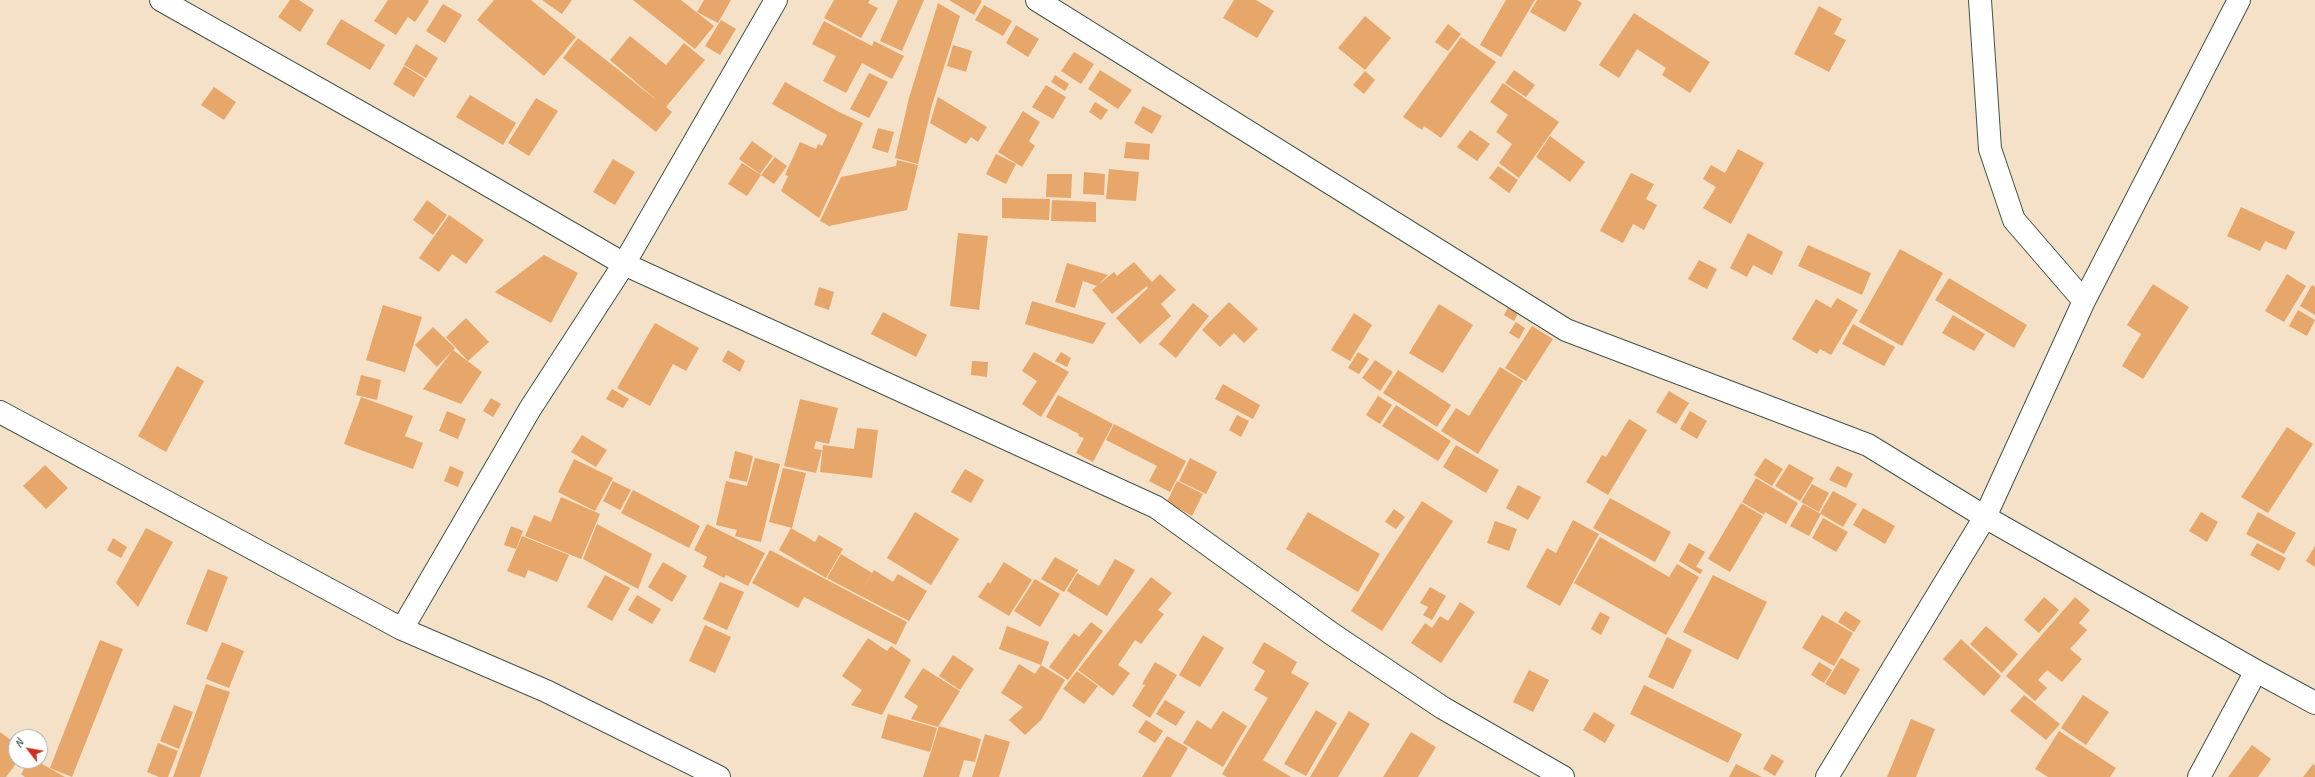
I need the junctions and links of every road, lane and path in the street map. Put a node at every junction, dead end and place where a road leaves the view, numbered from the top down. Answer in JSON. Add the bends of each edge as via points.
{"nodes":[{"id":1,"x":162,"y":0,"type":"edge"},
{"id":2,"x":776,"y":0,"type":"edge"},
{"id":3,"x":1037,"y":0,"type":"edge"},
{"id":4,"x":1980,"y":0,"type":"edge"},
{"id":5,"x":2239,"y":0,"type":"edge"},
{"id":6,"x":624,"y":264,"type":"junction"},
{"id":7,"x":2084,"y":301,"type":"junction"},
{"id":8,"x":0,"y":412,"type":"edge"},
{"id":9,"x":1985,"y":517,"type":"junction"},
{"id":10,"x":402,"y":629,"type":"junction"},
{"id":11,"x":2256,"y":671,"type":"junction"},
{"id":12,"x":2315,"y":702,"type":"edge"},
{"id":13,"x":719,"y":777,"type":"edge"},
{"id":14,"x":1563,"y":777,"type":"edge"},
{"id":15,"x":1827,"y":777,"type":"edge"},
{"id":16,"x":2199,"y":777,"type":"edge"}],
"edges":[{"from":1,"to":6,"type":"street"},
{"from":2,"to":6,"type":"street"},
{"from":3,"to":9,"type":"street","via":[[1566,330],[1868,445]]},
{"from":4,"to":7,"type":"street","via":[[1990,149],[2014,220]]},
{"from":5,"to":7,"type":"street"},
{"from":6,"to":10,"type":"street","via":[[530,409]]},
{"from":6,"to":14,"type":"street","via":[[1156,506],[1332,634],[1430,700]]},
{"from":7,"to":9,"type":"street"},
{"from":8,"to":10,"type":"street"},
{"from":9,"to":11,"type":"street"},
{"from":9,"to":15,"type":"street"},
{"from":10,"to":13,"type":"street","via":[[546,691]]},
{"from":11,"to":12,"type":"street"},
{"from":11,"to":16,"type":"street"}]}
